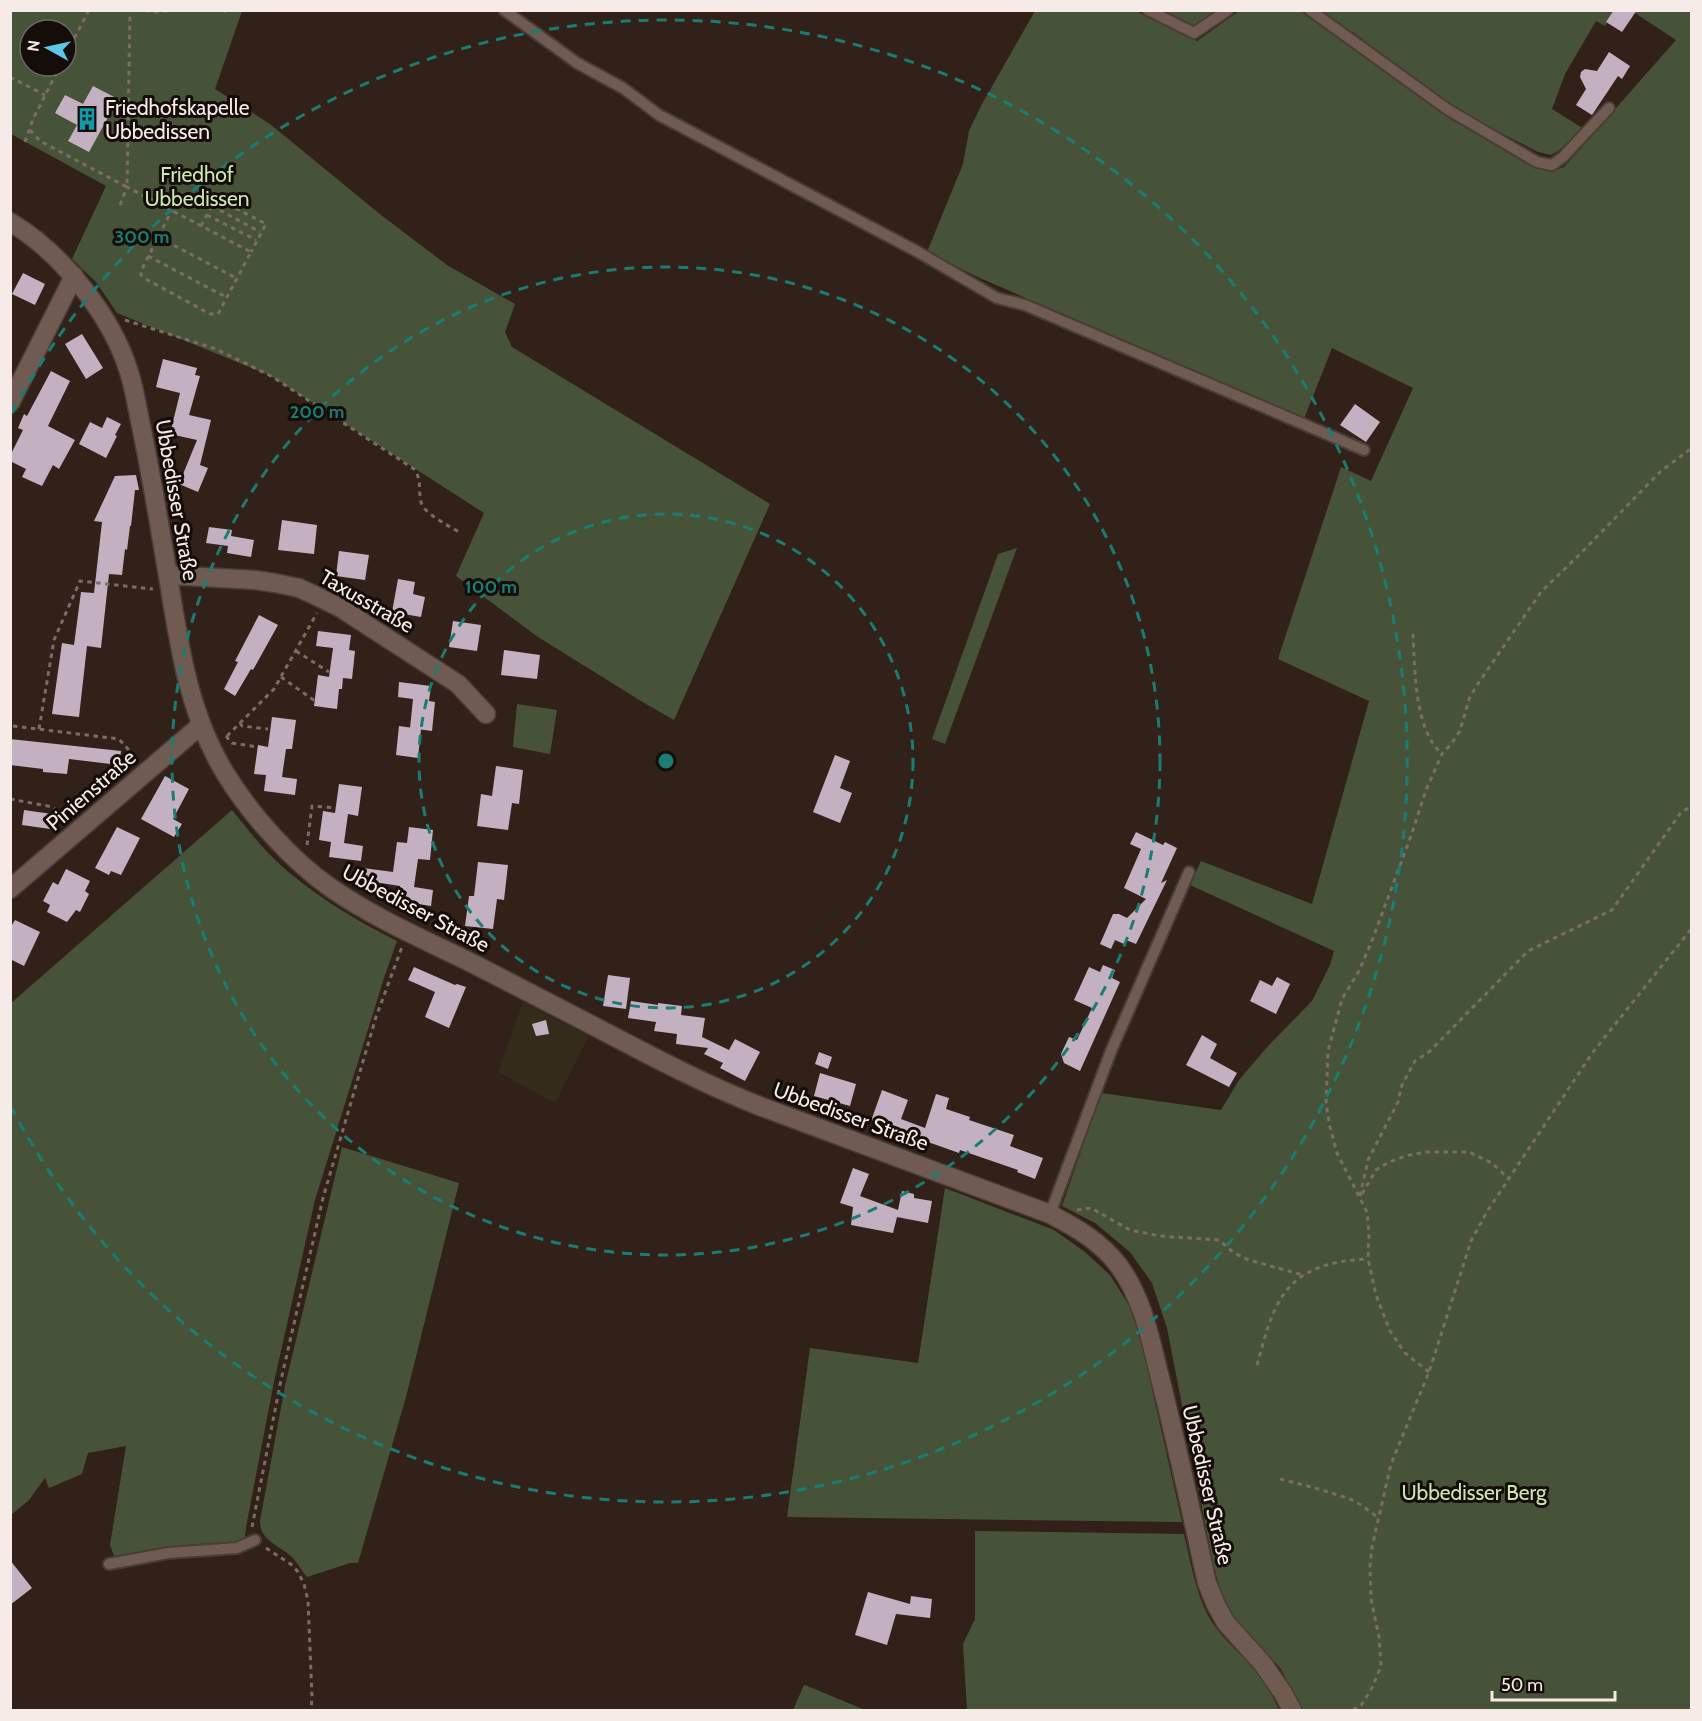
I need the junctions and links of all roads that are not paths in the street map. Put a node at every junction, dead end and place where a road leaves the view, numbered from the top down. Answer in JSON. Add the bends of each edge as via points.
{"nodes":[{"id":1,"x":504,"y":10,"type":"edge"},
{"id":2,"x":1148,"y":10,"type":"edge"},
{"id":3,"x":1228,"y":10,"type":"edge"},
{"id":4,"x":1310,"y":10,"type":"edge"},
{"id":5,"x":1609,"y":108,"type":"dead end"},
{"id":6,"x":10,"y":222,"type":"edge"},
{"id":7,"x":74,"y":276,"type":"junction"},
{"id":8,"x":10,"y":403,"type":"edge"},
{"id":9,"x":1364,"y":450,"type":"dead end"},
{"id":10,"x":169,"y":583,"type":"junction"},
{"id":11,"x":486,"y":714,"type":"dead end"},
{"id":12,"x":201,"y":725,"type":"junction"},
{"id":13,"x":1190,"y":872,"type":"dead end"},
{"id":14,"x":10,"y":889,"type":"edge"},
{"id":15,"x":1050,"y":1214,"type":"junction"},
{"id":16,"x":255,"y":1540,"type":"road end"},
{"id":17,"x":109,"y":1564,"type":"dead end"},
{"id":18,"x":1292,"y":1710,"type":"edge"}],
"edges":[{"from":1,"to":9,"type":"lane","via":[[659,115],[997,298],[1025,305]]},
{"from":2,"to":3,"type":"lane","via":[[1194,33]]},
{"from":4,"to":5,"type":"lane","via":[[1447,109],[1537,162],[1552,165],[1563,158]]},
{"from":6,"to":7,"type":"street","name":"Ubbedisser Straße"},
{"from":7,"to":8,"type":"street"},
{"from":7,"to":10,"type":"street","name":"Ubbedisser Straße","via":[[95,304],[130,372]]},
{"from":10,"to":11,"type":"street","name":"Taxusstraße","via":[[255,580],[299,588],[325,600],[458,684]]},
{"from":10,"to":12,"type":"street","name":"Ubbedisser Straße","via":[[180,650]]},
{"from":12,"to":14,"type":"street","name":"Pinienstraße"},
{"from":12,"to":15,"type":"street","name":"Ubbedisser Straße","via":[[244,801],[300,863],[340,894],[409,933],[724,1092]]},
{"from":13,"to":15,"type":"lane","via":[[1111,1051]]},
{"from":15,"to":18,"type":"street","name":"Ubbedisser Straße","via":[[1093,1240],[1120,1268],[1137,1298],[1170,1418],[1207,1583],[1226,1623],[1263,1664]]},
{"from":16,"to":17,"type":"lane","via":[[237,1548],[168,1553]]}]}
